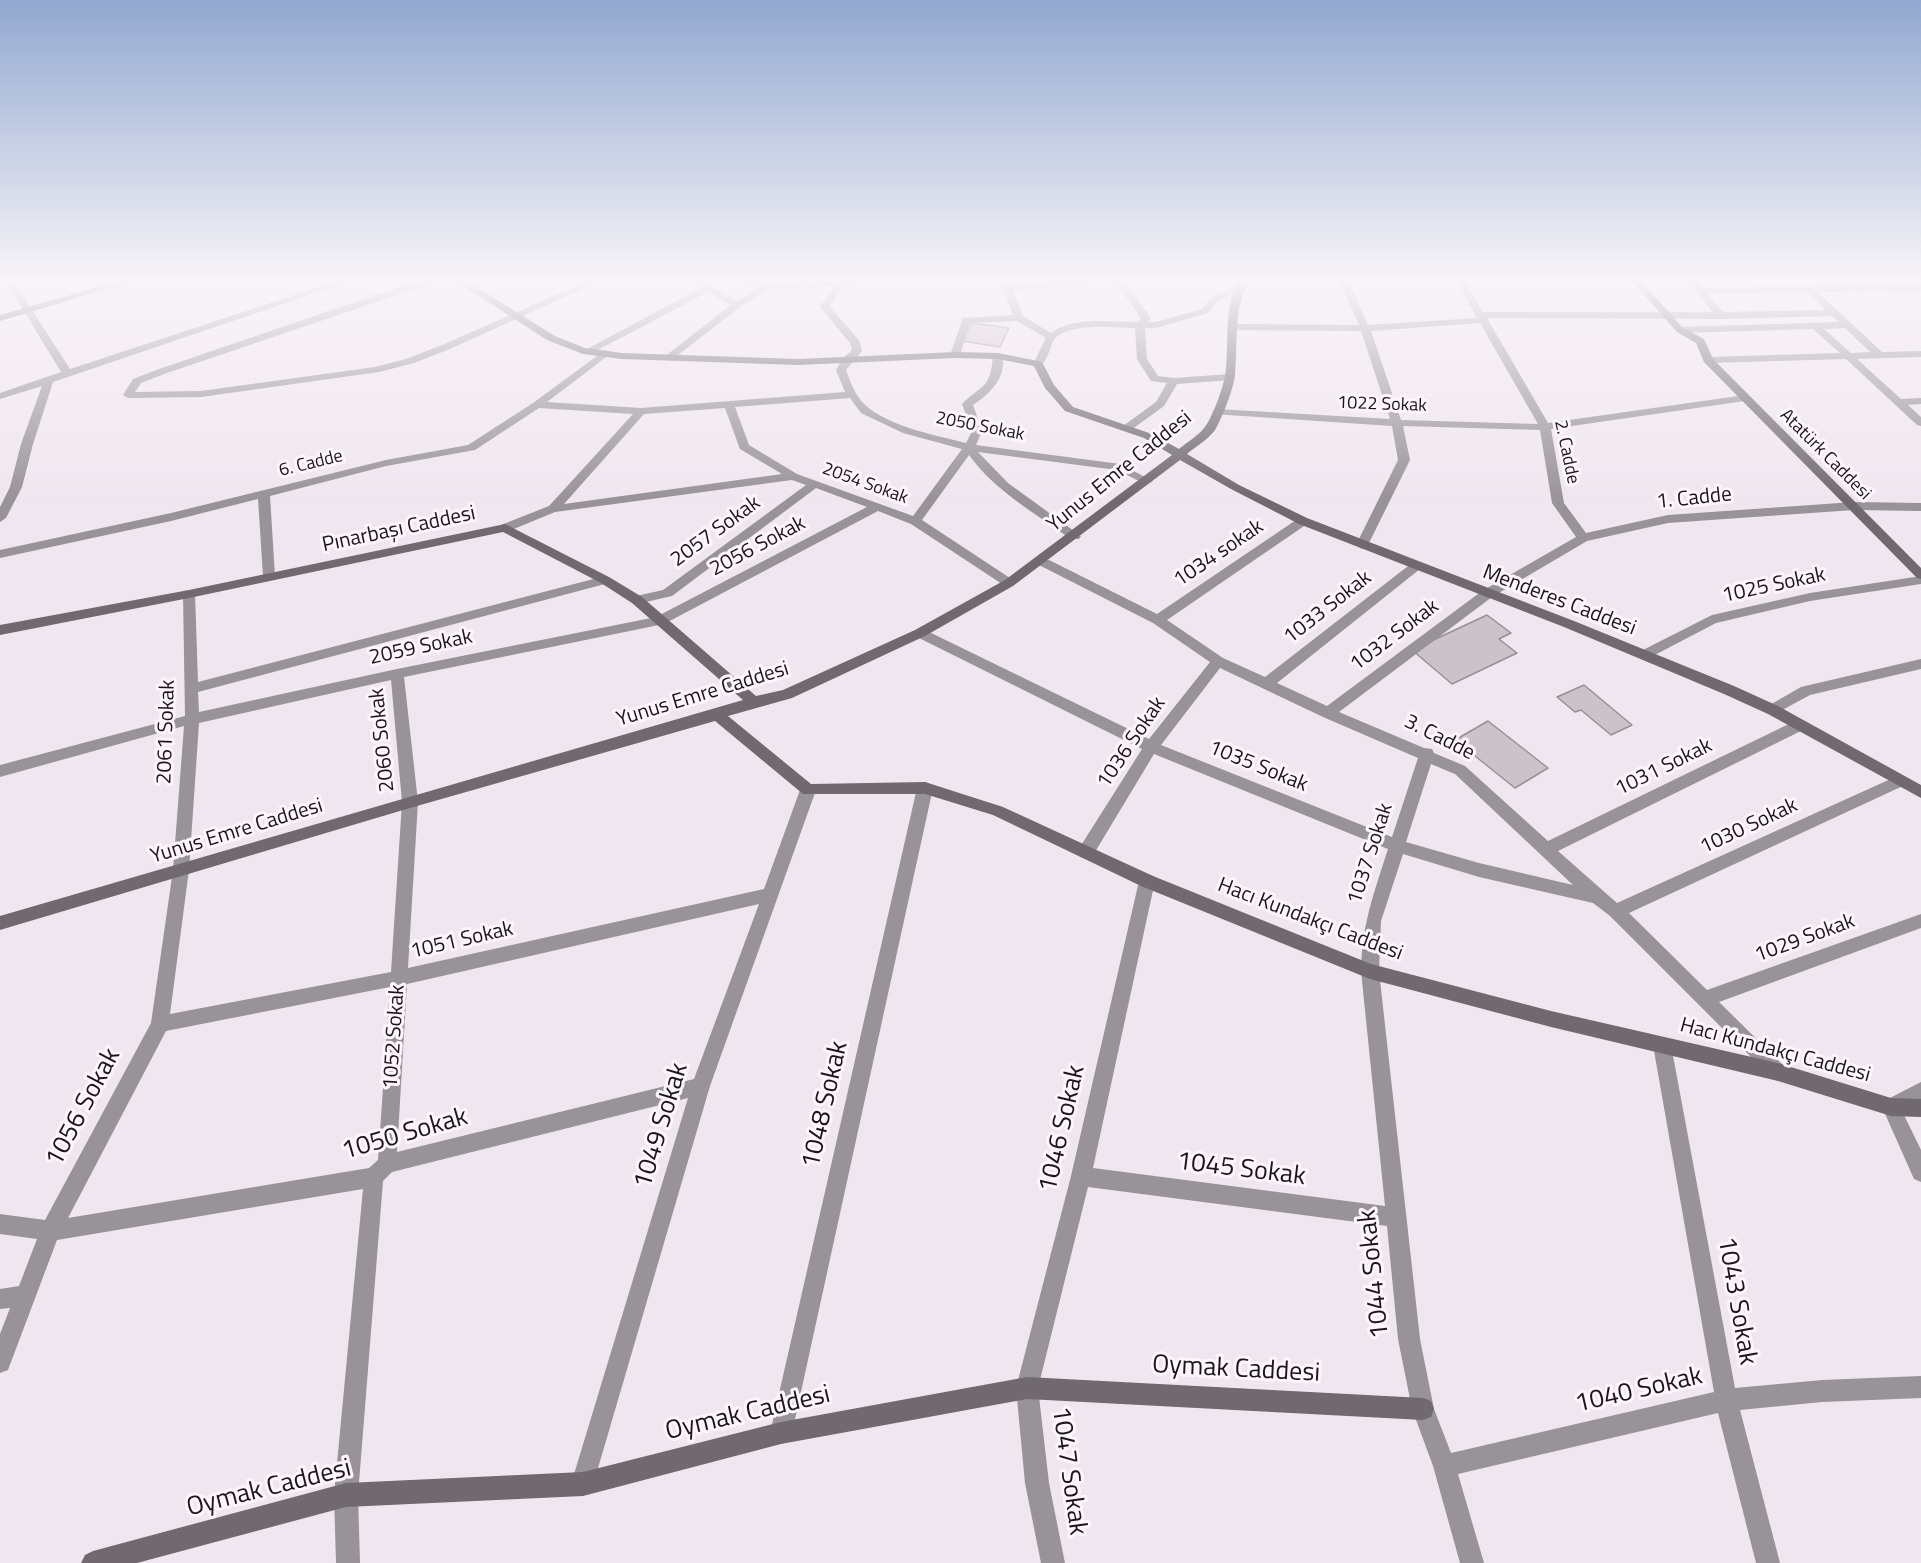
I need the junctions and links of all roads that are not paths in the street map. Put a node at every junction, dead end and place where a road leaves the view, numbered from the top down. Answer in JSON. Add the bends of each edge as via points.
{"nodes":[{"id":1,"x":56,"y":353,"type":"edge"},
{"id":2,"x":129,"y":353,"type":"edge"},
{"id":3,"x":213,"y":353,"type":"edge"},
{"id":4,"x":428,"y":353,"type":"edge"},
{"id":5,"x":605,"y":353,"type":"joint"},
{"id":6,"x":674,"y":353,"type":"edge"},
{"id":7,"x":855,"y":353,"type":"edge"},
{"id":8,"x":1043,"y":353,"type":"edge"},
{"id":9,"x":1142,"y":353,"type":"edge"},
{"id":10,"x":1231,"y":353,"type":"edge"},
{"id":11,"x":1373,"y":353,"type":"edge"},
{"id":12,"x":1502,"y":353,"type":"edge"},
{"id":13,"x":1705,"y":353,"type":"edge"},
{"id":14,"x":1844,"y":353,"type":"edge"},
{"id":15,"x":1877,"y":353,"type":"edge"},
{"id":16,"x":955,"y":355,"type":"joint"},
{"id":17,"x":998,"y":356,"type":"junction"},
{"id":18,"x":1880,"y":356,"type":"junction"},
{"id":19,"x":1919,"y":356,"type":"edge"},
{"id":20,"x":669,"y":357,"type":"junction"},
{"id":21,"x":1848,"y":357,"type":"junction"},
{"id":22,"x":1708,"y":360,"type":"junction"},
{"id":23,"x":846,"y":361,"type":"junction"},
{"id":24,"x":1038,"y":364,"type":"junction"},
{"id":25,"x":68,"y":373,"type":"junction"},
{"id":26,"x":1230,"y":377,"type":"junction"},
{"id":27,"x":49,"y":379,"type":"junction"},
{"id":28,"x":1174,"y":381,"type":"junction"},
{"id":29,"x":852,"y":395,"type":"junction"},
{"id":30,"x":0,"y":396,"type":"edge"},
{"id":31,"x":1745,"y":398,"type":"junction"},
{"id":32,"x":1921,"y":401,"type":"edge"},
{"id":33,"x":1898,"y":402,"type":"junction"},
{"id":34,"x":729,"y":404,"type":"junction"},
{"id":35,"x":537,"y":405,"type":"junction"},
{"id":36,"x":641,"y":411,"type":"junction"},
{"id":37,"x":1217,"y":412,"type":"junction"},
{"id":38,"x":1397,"y":423,"type":"junction"},
{"id":39,"x":1921,"y":423,"type":"edge"},
{"id":40,"x":1545,"y":427,"type":"junction"},
{"id":41,"x":1127,"y":428,"type":"junction"},
{"id":42,"x":969,"y":447,"type":"junction"},
{"id":43,"x":1179,"y":455,"type":"junction"},
{"id":44,"x":793,"y":476,"type":"junction"},
{"id":45,"x":1147,"y":481,"type":"junction"},
{"id":46,"x":814,"y":484,"type":"junction"},
{"id":47,"x":264,"y":494,"type":"junction"},
{"id":48,"x":1854,"y":506,"type":"junction"},
{"id":49,"x":1921,"y":507,"type":"edge"},
{"id":50,"x":553,"y":508,"type":"junction"},
{"id":51,"x":875,"y":508,"type":"junction"},
{"id":52,"x":0,"y":518,"type":"edge"},
{"id":53,"x":915,"y":521,"type":"junction"},
{"id":54,"x":1303,"y":521,"type":"junction"},
{"id":55,"x":505,"y":528,"type":"junction"},
{"id":56,"x":1075,"y":536,"type":"junction"},
{"id":57,"x":1583,"y":538,"type":"junction"},
{"id":58,"x":1362,"y":545,"type":"junction"},
{"id":59,"x":0,"y":554,"type":"edge"},
{"id":60,"x":1041,"y":561,"type":"junction"},
{"id":61,"x":1416,"y":566,"type":"junction"},
{"id":62,"x":268,"y":576,"type":"junction"},
{"id":63,"x":1921,"y":578,"type":"edge"},
{"id":64,"x":605,"y":580,"type":"junction"},
{"id":65,"x":1009,"y":583,"type":"junction"},
{"id":66,"x":189,"y":594,"type":"junction"},
{"id":67,"x":1486,"y":594,"type":"junction"},
{"id":68,"x":637,"y":600,"type":"junction"},
{"id":69,"x":1158,"y":620,"type":"junction"},
{"id":70,"x":659,"y":621,"type":"junction"},
{"id":71,"x":0,"y":630,"type":"edge"},
{"id":72,"x":920,"y":633,"type":"junction"},
{"id":73,"x":1644,"y":655,"type":"junction"},
{"id":74,"x":1218,"y":661,"type":"junction"},
{"id":75,"x":1921,"y":664,"type":"edge"},
{"id":76,"x":397,"y":674,"type":"junction"},
{"id":77,"x":1266,"y":684,"type":"junction"},
{"id":78,"x":190,"y":688,"type":"junction"},
{"id":79,"x":754,"y":702,"type":"junction"},
{"id":80,"x":1773,"y":710,"type":"junction"},
{"id":81,"x":1328,"y":712,"type":"junction"},
{"id":82,"x":717,"y":715,"type":"junction"},
{"id":83,"x":192,"y":719,"type":"junction"},
{"id":84,"x":1800,"y":725,"type":"junction"},
{"id":85,"x":1151,"y":747,"type":"junction"},
{"id":86,"x":1427,"y":753,"type":"junction"},
{"id":87,"x":0,"y":771,"type":"edge"},
{"id":88,"x":1900,"y":781,"type":"junction"},
{"id":89,"x":925,"y":788,"type":"junction"},
{"id":90,"x":808,"y":790,"type":"junction"},
{"id":91,"x":1920,"y":791,"type":"edge"},
{"id":92,"x":410,"y":802,"type":"junction"},
{"id":93,"x":1399,"y":846,"type":"junction"},
{"id":94,"x":1547,"y":849,"type":"junction"},
{"id":95,"x":1086,"y":852,"type":"junction"},
{"id":96,"x":181,"y":870,"type":"junction"},
{"id":97,"x":1147,"y":881,"type":"junction"},
{"id":98,"x":772,"y":894,"type":"junction"},
{"id":99,"x":1597,"y":897,"type":"junction"},
{"id":100,"x":1616,"y":911,"type":"junction"},
{"id":101,"x":1921,"y":921,"type":"edge"},
{"id":102,"x":0,"y":923,"type":"edge"},
{"id":103,"x":1370,"y":971,"type":"junction"},
{"id":104,"x":398,"y":978,"type":"junction"},
{"id":105,"x":1705,"y":999,"type":"junction"},
{"id":106,"x":160,"y":1024,"type":"junction"},
{"id":107,"x":1662,"y":1045,"type":"junction"},
{"id":108,"x":1778,"y":1072,"type":"junction"},
{"id":109,"x":701,"y":1086,"type":"junction"},
{"id":110,"x":1921,"y":1091,"type":"edge"},
{"id":111,"x":1891,"y":1107,"type":"junction"},
{"id":112,"x":1921,"y":1108,"type":"edge"},
{"id":113,"x":380,"y":1170,"type":"junction"},
{"id":114,"x":1921,"y":1172,"type":"edge"},
{"id":115,"x":1081,"y":1176,"type":"junction"},
{"id":116,"x":1395,"y":1217,"type":"junction"},
{"id":117,"x":0,"y":1224,"type":"edge"},
{"id":118,"x":50,"y":1231,"type":"junction"},
{"id":119,"x":26,"y":1295,"type":"junction"},
{"id":120,"x":0,"y":1299,"type":"edge"},
{"id":121,"x":0,"y":1362,"type":"edge"},
{"id":122,"x":1921,"y":1387,"type":"edge"},
{"id":123,"x":1027,"y":1388,"type":"junction"},
{"id":124,"x":1726,"y":1400,"type":"junction"},
{"id":125,"x":1423,"y":1409,"type":"junction"},
{"id":126,"x":781,"y":1433,"type":"junction"},
{"id":127,"x":1444,"y":1466,"type":"junction"},
{"id":128,"x":583,"y":1484,"type":"junction"},
{"id":129,"x":346,"y":1495,"type":"junction"},
{"id":130,"x":93,"y":1563,"type":"edge"},
{"id":131,"x":348,"y":1563,"type":"edge"},
{"id":132,"x":1053,"y":1563,"type":"edge"},
{"id":133,"x":1472,"y":1563,"type":"edge"},
{"id":134,"x":1768,"y":1563,"type":"edge"}],
"edges":[{"from":1,"to":25,"type":"street"},
{"from":2,"to":25,"type":"street"},
{"from":3,"to":4,"type":"street","via":[[137,381],[128,395],[201,394],[375,370]]},
{"from":5,"to":20,"type":"street"},
{"from":5,"to":35,"type":"street","name":"6. Cadde"},
{"from":6,"to":20,"type":"street"},
{"from":7,"to":23,"type":"street"},
{"from":8,"to":24,"type":"street"},
{"from":9,"to":28,"type":"street","via":[[1155,379]]},
{"from":10,"to":26,"type":"street","name":"Yunus Emre Caddesi"},
{"from":11,"to":38,"type":"street"},
{"from":12,"to":40,"type":"street","name":"2. Cadde"},
{"from":13,"to":22,"type":"street","name":"Atatürk Caddesi"},
{"from":14,"to":21,"type":"street"},
{"from":15,"to":18,"type":"street"},
{"from":16,"to":17,"type":"street"},
{"from":16,"to":23,"type":"street"},
{"from":17,"to":24,"type":"street"},
{"from":17,"to":42,"type":"street","via":[[996,376],[980,396],[967,404],[977,431]]},
{"from":18,"to":19,"type":"street"},
{"from":18,"to":21,"type":"street"},
{"from":20,"to":23,"type":"street"},
{"from":21,"to":22,"type":"street"},
{"from":21,"to":33,"type":"street"},
{"from":22,"to":31,"type":"street","name":"Atatürk Caddesi"},
{"from":23,"to":29,"type":"street","name":"2050 Sokak","via":[[841,370]]},
{"from":24,"to":41,"type":"street","name":"Menderes Caddesi","via":[[1049,386],[1069,409]]},
{"from":25,"to":27,"type":"street"},
{"from":26,"to":28,"type":"street"},
{"from":26,"to":37,"type":"street","name":"Yunus Emre Caddesi"},
{"from":27,"to":30,"type":"street"},
{"from":27,"to":52,"type":"street","via":[[16,487]]},
{"from":28,"to":41,"type":"street","via":[[1160,404]]},
{"from":29,"to":34,"type":"street"},
{"from":29,"to":42,"type":"street","name":"2050 Sokak","via":[[865,411],[907,431]]},
{"from":31,"to":40,"type":"street","name":"1022 Sokak"},
{"from":31,"to":48,"type":"street","name":"Atatürk Caddesi"},
{"from":32,"to":33,"type":"street"},
{"from":33,"to":39,"type":"street"},
{"from":34,"to":36,"type":"street"},
{"from":34,"to":44,"type":"street","name":"2054 Sokak","via":[[744,447]]},
{"from":35,"to":36,"type":"street"},
{"from":35,"to":47,"type":"street","name":"6. Cadde","via":[[471,448],[386,463]]},
{"from":36,"to":50,"type":"street"},
{"from":37,"to":38,"type":"street","name":"1022 Sokak"},
{"from":37,"to":43,"type":"street","name":"Yunus Emre Caddesi","via":[[1209,430]]},
{"from":38,"to":40,"type":"street","name":"1022 Sokak"},
{"from":38,"to":58,"type":"street","via":[[1404,460]]},
{"from":40,"to":57,"type":"street","name":"2. Cadde","via":[[1558,503]]},
{"from":41,"to":43,"type":"street","name":"Menderes Caddesi"},
{"from":42,"to":45,"type":"street","name":"2050 Sokak","via":[[1120,467]]},
{"from":42,"to":53,"type":"street"},
{"from":42,"to":56,"type":"street","via":[[980,464],[1006,486]]},
{"from":43,"to":45,"type":"street","name":"Yunus Emre Caddesi"},
{"from":43,"to":54,"type":"street","name":"Menderes Caddesi"},
{"from":44,"to":46,"type":"street","name":"2054 Sokak"},
{"from":44,"to":50,"type":"street"},
{"from":45,"to":56,"type":"street","name":"Yunus Emre Caddesi"},
{"from":46,"to":51,"type":"street","name":"2054 Sokak"},
{"from":46,"to":68,"type":"street","name":"2057 Sokak","via":[[667,593]]},
{"from":47,"to":59,"type":"street","name":"6. Cadde"},
{"from":47,"to":62,"type":"street"},
{"from":48,"to":49,"type":"street","name":"1. Cadde"},
{"from":48,"to":57,"type":"street","name":"1. Cadde","via":[[1668,519]]},
{"from":48,"to":63,"type":"street","name":"Atatürk Caddesi"},
{"from":50,"to":55,"type":"street"},
{"from":51,"to":53,"type":"street","name":"2054 Sokak"},
{"from":51,"to":70,"type":"street","name":"2056 Sokak"},
{"from":53,"to":65,"type":"street","name":"2054 Sokak"},
{"from":54,"to":58,"type":"street","name":"Menderes Caddesi"},
{"from":54,"to":69,"type":"street","name":"1034 sokak"},
{"from":55,"to":62,"type":"street","name":"Pınarbaşı Caddesi"},
{"from":55,"to":64,"type":"street","name":"Pınarbaşı Caddesi"},
{"from":56,"to":60,"type":"street","name":"Yunus Emre Caddesi"},
{"from":57,"to":67,"type":"street","name":"1. Cadde"},
{"from":58,"to":61,"type":"street","name":"Menderes Caddesi"},
{"from":60,"to":65,"type":"street","name":"Yunus Emre Caddesi"},
{"from":60,"to":69,"type":"street","name":"3. Cadde"},
{"from":61,"to":67,"type":"street","name":"Menderes Caddesi"},
{"from":61,"to":77,"type":"street","name":"1033 Sokak"},
{"from":62,"to":66,"type":"street","name":"Pınarbaşı Caddesi"},
{"from":63,"to":73,"type":"street","name":"1025 Sokak","via":[[1712,619]]},
{"from":64,"to":68,"type":"street","name":"Pınarbaşı Caddesi"},
{"from":64,"to":78,"type":"street","name":"2059 Sokak"},
{"from":65,"to":72,"type":"street","name":"Yunus Emre Caddesi"},
{"from":66,"to":71,"type":"street","name":"Pınarbaşı Caddesi"},
{"from":66,"to":78,"type":"street","name":"2061 Sokak"},
{"from":67,"to":73,"type":"street","name":"Menderes Caddesi"},
{"from":67,"to":81,"type":"street","name":"1032 Sokak"},
{"from":68,"to":70,"type":"street","name":"Pınarbaşı Caddesi"},
{"from":69,"to":74,"type":"street","name":"3. Cadde"},
{"from":70,"to":76,"type":"street","name":"2059 Sokak"},
{"from":70,"to":79,"type":"street","name":"Pınarbaşı Caddesi"},
{"from":72,"to":79,"type":"street","name":"Yunus Emre Caddesi","via":[[787,694]]},
{"from":72,"to":85,"type":"street","name":"1035 Sokak"},
{"from":73,"to":80,"type":"street","name":"Menderes Caddesi"},
{"from":74,"to":77,"type":"street","name":"3. Cadde"},
{"from":74,"to":85,"type":"street","name":"1036 Sokak"},
{"from":75,"to":80,"type":"street","via":[[1806,691]]},
{"from":76,"to":83,"type":"street","name":"2059 Sokak"},
{"from":76,"to":92,"type":"street","name":"2060 Sokak"},
{"from":77,"to":81,"type":"street","name":"3. Cadde"},
{"from":78,"to":83,"type":"street","name":"2061 Sokak"},
{"from":79,"to":82,"type":"street","name":"Yunus Emre Caddesi"},
{"from":80,"to":84,"type":"street","name":"Menderes Caddesi"},
{"from":81,"to":86,"type":"street","name":"3. Cadde"},
{"from":82,"to":90,"type":"street"},
{"from":82,"to":92,"type":"street","name":"Yunus Emre Caddesi"},
{"from":83,"to":87,"type":"street","name":"2059 Sokak"},
{"from":83,"to":96,"type":"street","name":"2061 Sokak"},
{"from":84,"to":88,"type":"street","name":"Menderes Caddesi"},
{"from":84,"to":94,"type":"street","name":"1031 Sokak"},
{"from":85,"to":93,"type":"street","name":"1035 Sokak"},
{"from":85,"to":95,"type":"street","name":"1036 Sokak"},
{"from":86,"to":93,"type":"street","name":"1037 Sokak"},
{"from":86,"to":94,"type":"street","name":"3. Cadde","via":[[1460,770]]},
{"from":88,"to":91,"type":"street","name":"Menderes Caddesi"},
{"from":88,"to":100,"type":"street","name":"1030 Sokak"},
{"from":89,"to":90,"type":"street","name":"Hacı Kundakçı Caddesi"},
{"from":89,"to":95,"type":"street","name":"Hacı Kundakçı Caddesi","via":[[998,811]]},
{"from":89,"to":126,"type":"street","name":"1048 Sokak"},
{"from":90,"to":98,"type":"street","name":"1049 Sokak"},
{"from":92,"to":96,"type":"street","name":"Yunus Emre Caddesi"},
{"from":92,"to":104,"type":"street","name":"1052 Sokak"},
{"from":93,"to":99,"type":"street","name":"1035 Sokak","via":[[1479,870]]},
{"from":93,"to":103,"type":"street","name":"1037 Sokak","via":[[1373,921]]},
{"from":94,"to":99,"type":"street","name":"3. Cadde"},
{"from":95,"to":97,"type":"street","name":"Hacı Kundakçı Caddesi"},
{"from":96,"to":102,"type":"street","name":"Yunus Emre Caddesi"},
{"from":96,"to":106,"type":"street","name":"1056 Sokak"},
{"from":97,"to":103,"type":"street","name":"Hacı Kundakçı Caddesi"},
{"from":97,"to":115,"type":"street","name":"1046 Sokak"},
{"from":98,"to":104,"type":"street","name":"1051 Sokak"},
{"from":98,"to":109,"type":"street","name":"1049 Sokak"},
{"from":99,"to":100,"type":"street","name":"3. Cadde"},
{"from":100,"to":105,"type":"street","name":"3. Cadde"},
{"from":101,"to":105,"type":"street","name":"1029 Sokak"},
{"from":103,"to":107,"type":"street","name":"Hacı Kundakçı Caddesi"},
{"from":103,"to":116,"type":"street","name":"1044 Sokak"},
{"from":104,"to":106,"type":"street","name":"1051 Sokak"},
{"from":104,"to":113,"type":"street","name":"1052 Sokak"},
{"from":105,"to":108,"type":"street","name":"3. Cadde"},
{"from":106,"to":118,"type":"street","name":"1056 Sokak"},
{"from":107,"to":108,"type":"street","name":"Hacı Kundakçı Caddesi"},
{"from":107,"to":124,"type":"street","name":"1043 Sokak"},
{"from":108,"to":111,"type":"street","name":"Hacı Kundakçı Caddesi"},
{"from":109,"to":113,"type":"street","name":"1050 Sokak"},
{"from":109,"to":128,"type":"street","name":"1049 Sokak"},
{"from":110,"to":111,"type":"street"},
{"from":111,"to":112,"type":"street","name":"Hacı Kundakçı Caddesi"},
{"from":111,"to":114,"type":"street"},
{"from":113,"to":118,"type":"street","name":"1050 Sokak"},
{"from":113,"to":129,"type":"street","name":"1052 Sokak"},
{"from":115,"to":116,"type":"street","name":"1045 Sokak"},
{"from":115,"to":123,"type":"street","name":"1046 Sokak"},
{"from":116,"to":125,"type":"street","name":"1044 Sokak","via":[[1409,1340]]},
{"from":117,"to":118,"type":"street","name":"1050 Sokak"},
{"from":118,"to":119,"type":"street","name":"1056 Sokak"},
{"from":119,"to":120,"type":"street"},
{"from":119,"to":121,"type":"street","name":"1056 Sokak"},
{"from":122,"to":124,"type":"street","name":"1040 Sokak"},
{"from":123,"to":125,"type":"street","name":"Oymak Caddesi"},
{"from":123,"to":126,"type":"street","name":"Oymak Caddesi"},
{"from":123,"to":132,"type":"street","name":"1047 Sokak","via":[[1037,1483]]},
{"from":124,"to":127,"type":"street","name":"1040 Sokak"},
{"from":124,"to":134,"type":"street","name":"1043 Sokak"},
{"from":125,"to":127,"type":"street","name":"1044 Sokak"},
{"from":126,"to":128,"type":"street","name":"Oymak Caddesi"},
{"from":127,"to":133,"type":"street","name":"1044 Sokak"},
{"from":128,"to":129,"type":"street","name":"Oymak Caddesi"},
{"from":129,"to":130,"type":"street","name":"Oymak Caddesi"},
{"from":129,"to":131,"type":"street","name":"1052 Sokak"}]}
